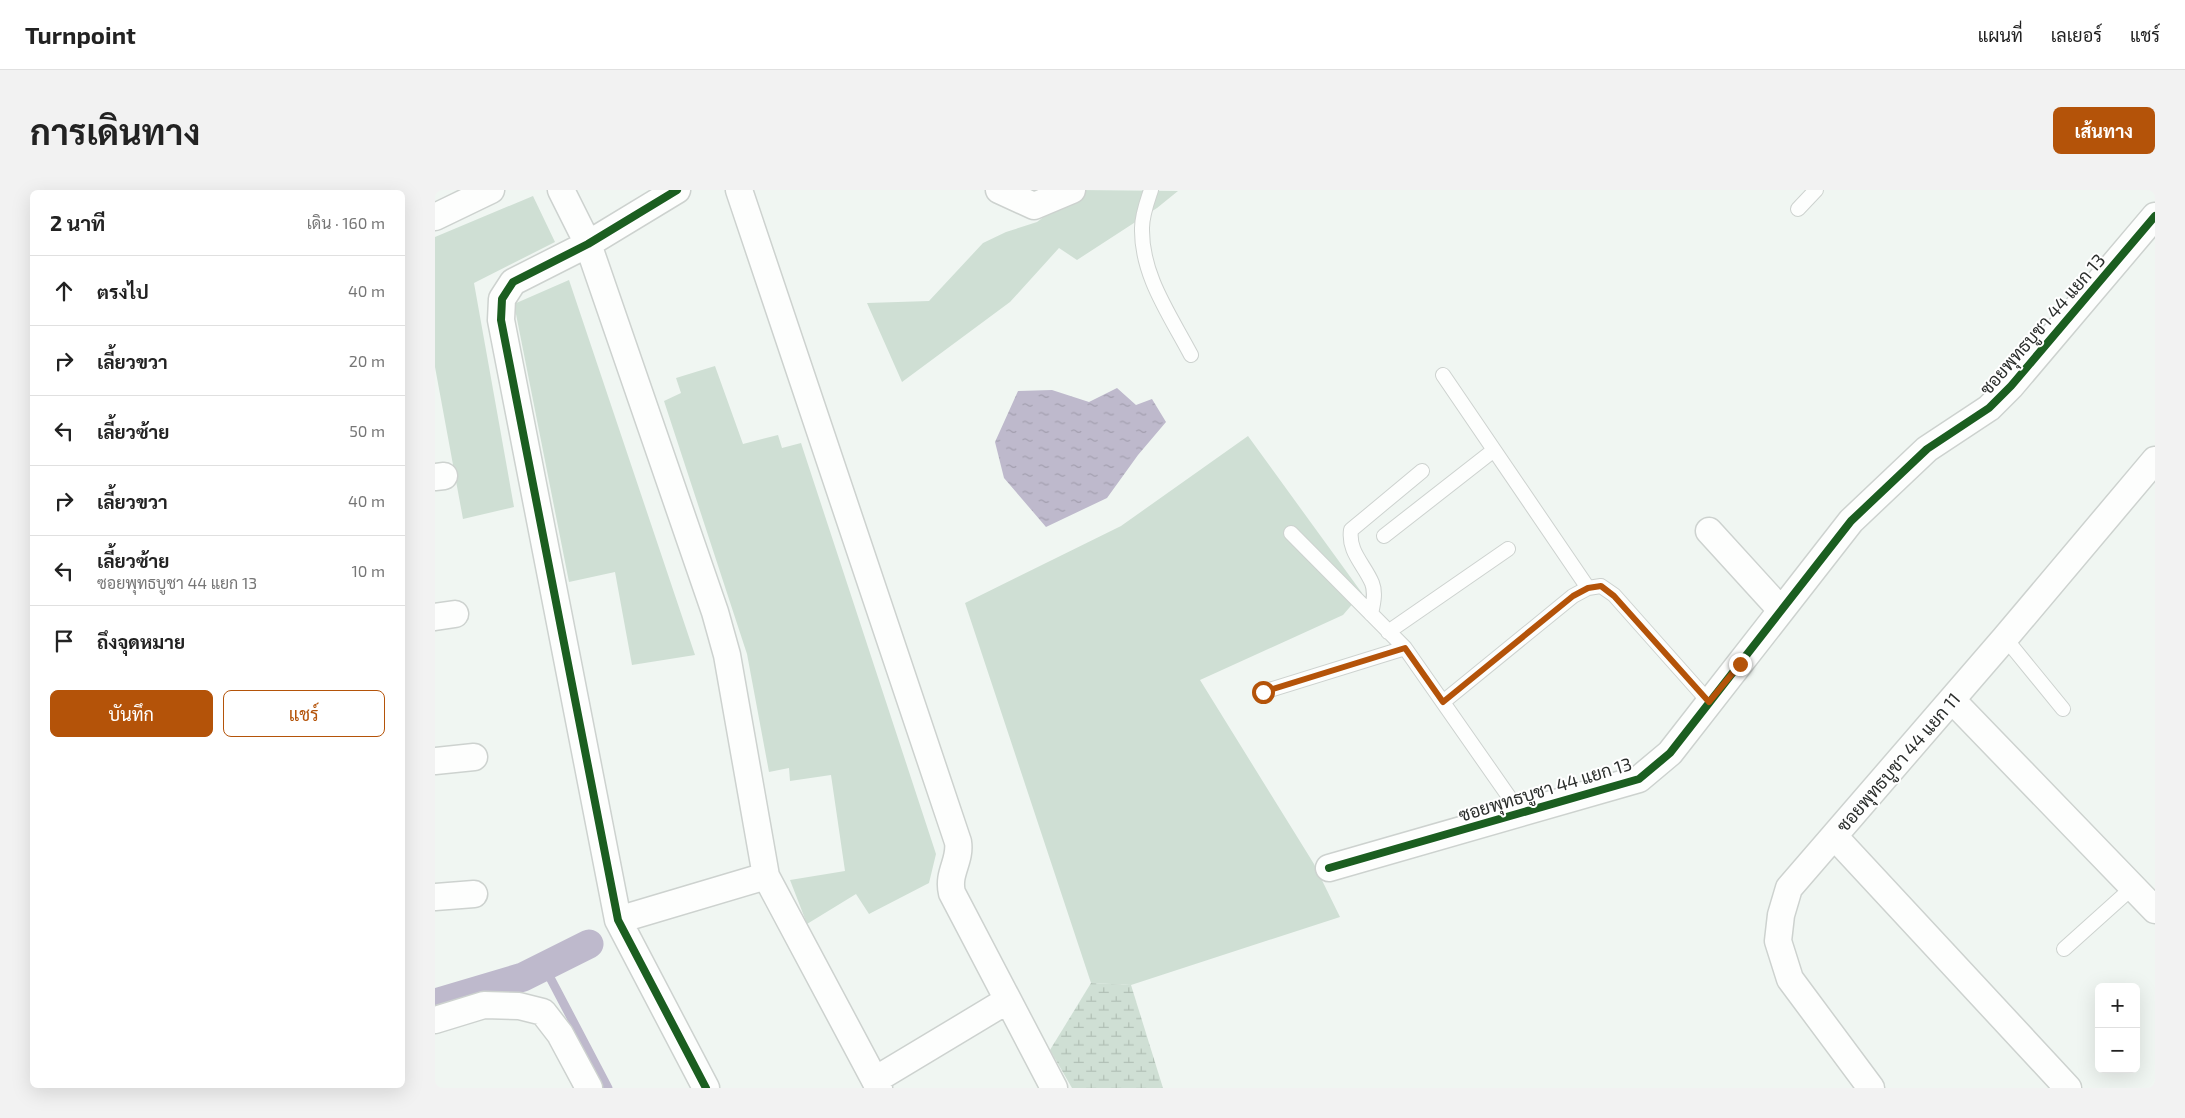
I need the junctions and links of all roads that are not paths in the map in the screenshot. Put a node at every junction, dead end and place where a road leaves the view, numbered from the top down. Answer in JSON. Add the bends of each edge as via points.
{"nodes":[{"id":1,"x":491,"y":190,"type":"edge"},
{"id":2,"x":561,"y":190,"type":"edge"},
{"id":3,"x":677,"y":190,"type":"edge"},
{"id":4,"x":739,"y":190,"type":"edge"},
{"id":5,"x":999,"y":190,"type":"edge"},
{"id":6,"x":1072,"y":190,"type":"edge"},
{"id":7,"x":1151,"y":190,"type":"edge"},
{"id":8,"x":1816,"y":190,"type":"edge"},
{"id":9,"x":1798,"y":209,"type":"dead end"},
{"id":10,"x":2155,"y":216,"type":"edge"},
{"id":11,"x":435,"y":217,"type":"edge"},
{"id":12,"x":588,"y":244,"type":"junction"},
{"id":13,"x":1191,"y":355,"type":"dead end"},
{"id":14,"x":1443,"y":375,"type":"dead end"},
{"id":15,"x":1494,"y":450,"type":"junction"},
{"id":16,"x":2153,"y":466,"type":"edge"},
{"id":17,"x":1421,"y":471,"type":"dead end"},
{"id":18,"x":1709,"y":531,"type":"dead end"},
{"id":19,"x":1291,"y":533,"type":"dead end"},
{"id":20,"x":1384,"y":536,"type":"dead end"},
{"id":21,"x":1508,"y":549,"type":"dead end"},
{"id":22,"x":1588,"y":588,"type":"junction"},
{"id":23,"x":1781,"y":610,"type":"junction"},
{"id":24,"x":1371,"y":614,"type":"junction"},
{"id":25,"x":1388,"y":632,"type":"junction"},
{"id":26,"x":2005,"y":638,"type":"junction"},
{"id":27,"x":1405,"y":648,"type":"junction"},
{"id":28,"x":1263,"y":692,"type":"dead end"},
{"id":29,"x":1952,"y":700,"type":"junction"},
{"id":30,"x":1443,"y":702,"type":"junction"},
{"id":31,"x":1709,"y":702,"type":"junction"},
{"id":32,"x":2063,"y":709,"type":"dead end"},
{"id":33,"x":474,"y":757,"type":"dead end"},
{"id":34,"x":435,"y":762,"type":"edge"},
{"id":35,"x":1521,"y":814,"type":"junction"},
{"id":36,"x":1834,"y":836,"type":"junction"},
{"id":37,"x":1329,"y":868,"type":"dead end"},
{"id":38,"x":767,"y":876,"type":"junction"},
{"id":39,"x":2133,"y":887,"type":"junction"},
{"id":40,"x":474,"y":894,"type":"dead end"},
{"id":41,"x":435,"y":897,"type":"edge"},
{"id":42,"x":2155,"y":910,"type":"edge"},
{"id":43,"x":618,"y":920,"type":"junction"},
{"id":44,"x":2064,"y":949,"type":"dead end"},
{"id":45,"x":1008,"y":1000,"type":"junction"},
{"id":46,"x":435,"y":1020,"type":"edge"},
{"id":47,"x":877,"y":1084,"type":"edge"},
{"id":48,"x":589,"y":1088,"type":"edge"},
{"id":49,"x":707,"y":1088,"type":"edge"},
{"id":50,"x":1054,"y":1088,"type":"edge"},
{"id":51,"x":1871,"y":1088,"type":"edge"},
{"id":52,"x":2068,"y":1088,"type":"edge"}],
"edges":[{"from":1,"to":11,"type":"street"},
{"from":2,"to":12,"type":"street"},
{"from":3,"to":12,"type":"street"},
{"from":4,"to":45,"type":"street","via":[[958,842],[959,850],[951,874],[952,893]]},
{"from":5,"to":6,"type":"street","via":[[1034,206]]},
{"from":7,"to":13,"type":"lane","via":[[1142,227],[1149,276]]},
{"from":8,"to":9,"type":"lane"},
{"from":10,"to":23,"type":"street","name":"ซอยพุทธบูชา 44 แยก 13","via":[[2011,386],[1989,408],[1927,450],[1851,520]]},
{"from":12,"to":38,"type":"street","via":[[715,612],[727,656]]},
{"from":12,"to":43,"type":"street","via":[[513,282],[502,299],[501,320]]},
{"from":14,"to":15,"type":"lane"},
{"from":15,"to":20,"type":"lane"},
{"from":15,"to":22,"type":"lane"},
{"from":16,"to":26,"type":"street","name":"ซอยพุทธบูชา 44 แยก 11"},
{"from":17,"to":24,"type":"lane","via":[[1351,530],[1349,540],[1372,584]]},
{"from":18,"to":23,"type":"street"},
{"from":19,"to":24,"type":"lane"},
{"from":21,"to":25,"type":"lane"},
{"from":22,"to":30,"type":"lane","via":[[1573,596]]},
{"from":22,"to":31,"type":"lane","via":[[1601,586],[1614,596]]},
{"from":23,"to":31,"type":"street","name":"ซอยพุทธบูชา 44 แยก 13"},
{"from":24,"to":25,"type":"lane"},
{"from":25,"to":27,"type":"lane"},
{"from":26,"to":29,"type":"street","name":"ซอยพุทธบูชา 44 แยก 11"},
{"from":26,"to":32,"type":"lane"},
{"from":27,"to":28,"type":"lane"},
{"from":27,"to":30,"type":"lane"},
{"from":29,"to":36,"type":"street","name":"ซอยพุทธบูชา 44 แยก 11"},
{"from":29,"to":39,"type":"street"},
{"from":30,"to":35,"type":"lane"},
{"from":31,"to":35,"type":"street","name":"ซอยพุทธบูชา 44 แยก 13","via":[[1670,753],[1639,779]]},
{"from":33,"to":34,"type":"street"},
{"from":35,"to":37,"type":"street","name":"ซอยพุทธบูชา 44 แยก 13"},
{"from":36,"to":51,"type":"street","name":"ซอยพุทธบูชา 44 แยก 11","via":[[1789,888],[1778,941],[1789,979]]},
{"from":36,"to":52,"type":"street"},
{"from":38,"to":43,"type":"street"},
{"from":38,"to":47,"type":"street"},
{"from":39,"to":42,"type":"street"},
{"from":39,"to":44,"type":"lane"},
{"from":40,"to":41,"type":"street"},
{"from":43,"to":49,"type":"street"},
{"from":45,"to":47,"type":"street"},
{"from":45,"to":50,"type":"street"},
{"from":46,"to":48,"type":"street","via":[[484,1005],[519,1006],[543,1012],[560,1034]]}]}
